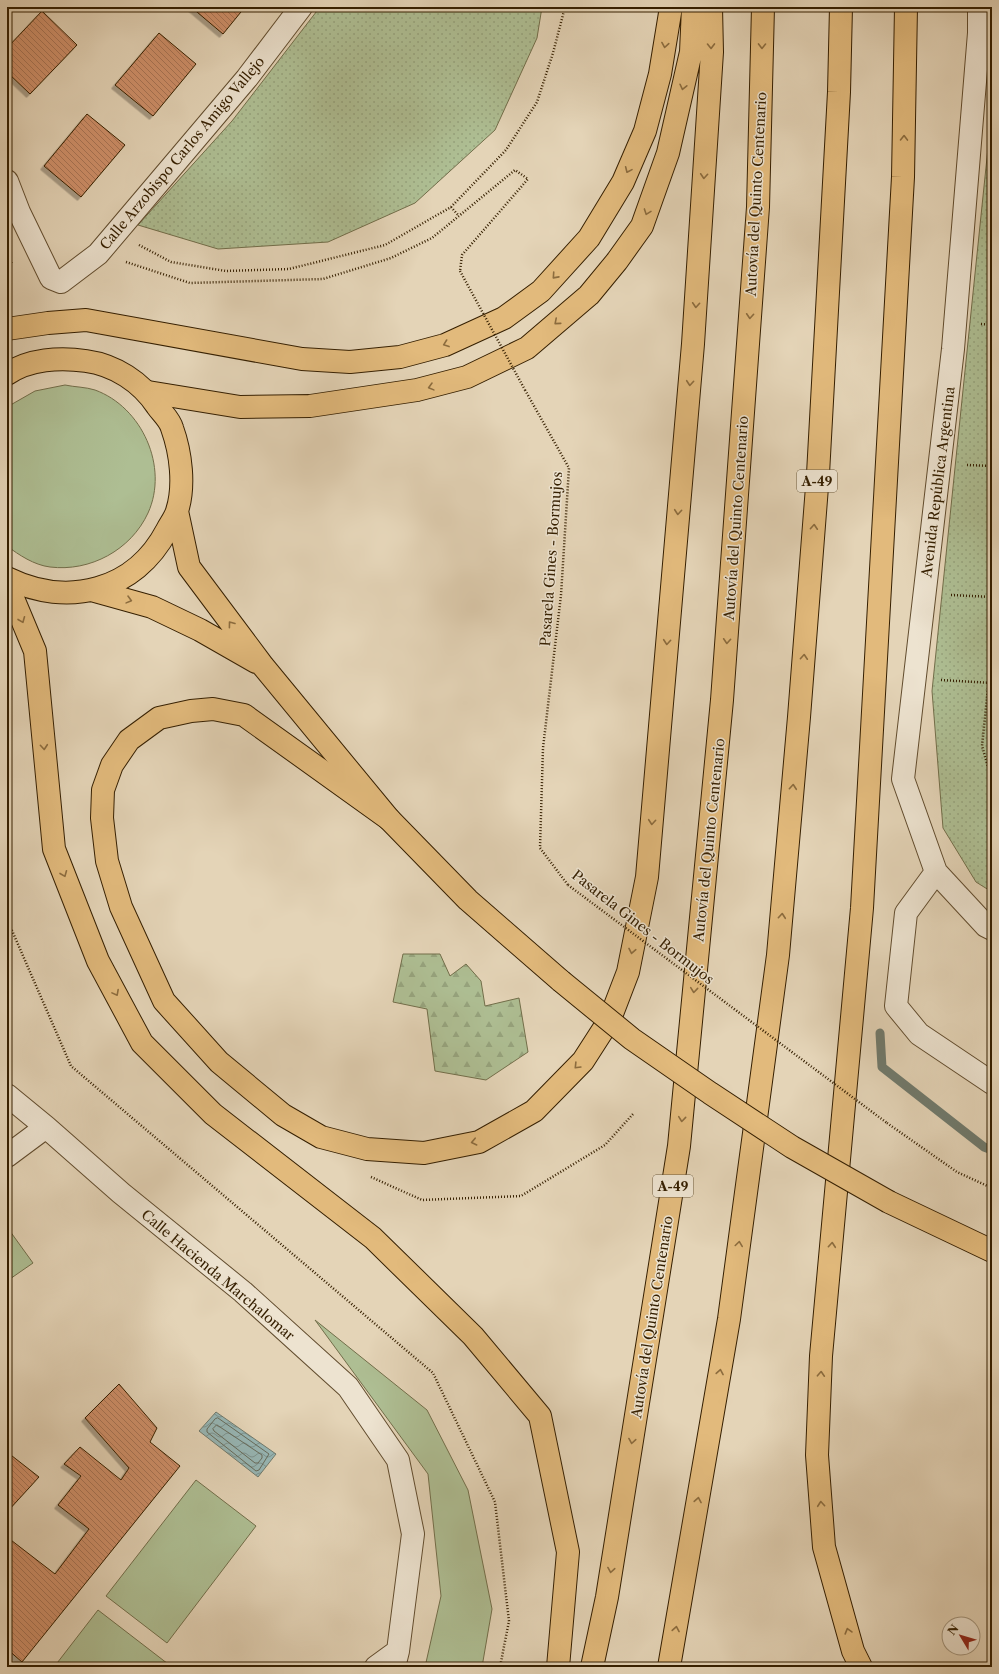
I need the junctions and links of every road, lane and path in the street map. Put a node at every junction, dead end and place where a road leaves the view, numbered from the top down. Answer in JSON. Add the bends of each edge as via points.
{"nodes":[{"id":1,"x":301,"y":7,"type":"edge"},
{"id":2,"x":565,"y":7,"type":"edge"},
{"id":3,"x":671,"y":7,"type":"edge"},
{"id":4,"x":693,"y":7,"type":"edge"},
{"id":5,"x":711,"y":7,"type":"edge"},
{"id":6,"x":764,"y":7,"type":"edge"},
{"id":7,"x":841,"y":7,"type":"edge"},
{"id":8,"x":906,"y":7,"type":"edge"},
{"id":9,"x":979,"y":7,"type":"edge"},
{"id":10,"x":7,"y":181,"type":"edge"},
{"id":11,"x":451,"y":207,"type":"junction"},
{"id":12,"x":13,"y":215,"type":"edge"},
{"id":13,"x":459,"y":216,"type":"junction"},
{"id":14,"x":118,"y":228,"type":"junction"},
{"id":15,"x":98,"y":254,"type":"junction"},
{"id":16,"x":7,"y":329,"type":"edge"},
{"id":17,"x":7,"y":374,"type":"edge"},
{"id":18,"x":148,"y":392,"type":"junction"},
{"id":19,"x":177,"y":511,"type":"junction"},
{"id":20,"x":7,"y":578,"type":"edge"},
{"id":21,"x":7,"y":584,"type":"edge"},
{"id":22,"x":91,"y":590,"type":"junction"},
{"id":23,"x":925,"y":594,"type":"junction"},
{"id":24,"x":992,"y":597,"type":"edge"},
{"id":25,"x":992,"y":649,"type":"edge"},
{"id":26,"x":263,"y":666,"type":"junction"},
{"id":27,"x":915,"y":678,"type":"junction"},
{"id":28,"x":990,"y":684,"type":"edge"},
{"id":29,"x":992,"y":781,"type":"edge"},
{"id":30,"x":389,"y":819,"type":"junction"},
{"id":31,"x":936,"y":872,"type":"junction"},
{"id":32,"x":7,"y":919,"type":"edge"},
{"id":33,"x":992,"y":929,"type":"edge"},
{"id":34,"x":992,"y":1083,"type":"edge"},
{"id":35,"x":7,"y":1095,"type":"edge"},
{"id":36,"x":46,"y":1127,"type":"junction"},
{"id":37,"x":7,"y":1156,"type":"edge"},
{"id":38,"x":992,"y":1188,"type":"edge"},
{"id":39,"x":992,"y":1251,"type":"edge"},
{"id":40,"x":396,"y":1659,"type":"edge"},
{"id":41,"x":376,"y":1667,"type":"edge"},
{"id":42,"x":500,"y":1667,"type":"edge"},
{"id":43,"x":558,"y":1667,"type":"edge"},
{"id":44,"x":592,"y":1667,"type":"edge"},
{"id":45,"x":669,"y":1667,"type":"edge"},
{"id":46,"x":861,"y":1667,"type":"edge"}],
"edges":[{"from":1,"to":14,"type":"street","name":"Calle Arzobispo Carlos Amigo Vallejo","via":[[247,78]]},
{"from":2,"to":11,"type":"path","via":[[537,102],[506,150]]},
{"from":3,"to":16,"type":"main road","one_way":true,"via":[[660,74],[645,131],[623,182],[589,238],[542,291],[504,318],[445,345],[400,357],[350,362],[302,359],[86,320]]},
{"from":4,"to":18,"type":"main road","one_way":true,"via":[[691,52],[668,153],[642,226],[618,261],[589,295],[527,348],[468,377],[424,388],[310,406],[240,407]]},
{"from":5,"to":30,"type":"main road","one_way":true,"via":[[712,52],[693,344],[647,877],[628,972],[610,1019],[583,1061],[534,1111],[479,1142],[424,1153],[367,1149],[321,1137],[283,1115],[220,1062],[164,1001],[121,906],[107,861],[102,818],[103,790],[112,765],[129,740],[159,718],[191,710],[213,709],[244,715]]},
{"from":6,"to":44,"type":"main road","name":"Autovía del Quinto Centenario","number":"A-49","one_way":true,"via":[[758,207],[722,700],[679,1146],[607,1598]]},
{"from":45,"to":7,"type":"main road","number":"A-49","one_way":true,"via":[[729,1319],[778,955],[800,717],[818,474],[839,92]]},
{"from":46,"to":8,"type":"main road","one_way":true,"via":[[824,1547],[817,1455],[821,1356],[862,908],[903,178]]},
{"from":9,"to":23,"type":"street","name":"Avenida República Argentina","via":[[953,349]]},
{"from":10,"to":12,"type":"street"},
{"from":11,"to":13,"type":"path"},
{"from":11,"to":14,"type":"path","via":[[385,246],[289,269],[226,271],[171,262],[142,248]]},
{"from":12,"to":15,"type":"street","name":"Calle Arzobispo Carlos Amigo Vallejo","via":[[51,278],[61,282]]},
{"from":13,"to":15,"type":"path","name":"Pasarela Gines - Bormujos","via":[[432,238],[391,258],[323,279],[190,283],[114,256]]},
{"from":13,"to":38,"type":"path","name":"Pasarela Gines - Bormujos","bridge":true,"via":[[516,170],[528,179],[462,256],[460,271],[569,468],[561,595],[543,748],[540,848],[568,885],[887,1123],[957,1172]]},
{"from":14,"to":15,"type":"street","name":"Calle Arzobispo Carlos Amigo Vallejo"},
{"from":17,"to":18,"type":"main road","via":[[37,362],[67,358],[96,362],[124,374]]},
{"from":18,"to":19,"type":"main road","via":[[172,427],[181,462]]},
{"from":19,"to":22,"type":"main road","via":[[158,547],[128,574]]},
{"from":26,"to":19,"type":"main road","one_way":true,"via":[[189,567]]},
{"from":20,"to":22,"type":"main road","via":[[46,592],[69,593]]},
{"from":21,"to":43,"type":"main road","one_way":true,"via":[[35,651],[54,849],[98,961],[142,1043],[213,1114],[374,1238],[473,1336],[540,1416],[568,1552]]},
{"from":22,"to":26,"type":"main road","one_way":true,"via":[[152,607],[200,630]]},
{"from":23,"to":24,"type":"path"},
{"from":23,"to":27,"type":"street","name":"Avenida República Argentina"},
{"from":25,"to":28,"type":"path"},
{"from":26,"to":30,"type":"main road"},
{"from":27,"to":28,"type":"path"},
{"from":27,"to":31,"type":"street","name":"Avenida República Argentina","via":[[903,779]]},
{"from":28,"to":29,"type":"path","via":[[982,746]]},
{"from":30,"to":39,"type":"main road","bridge":true,"via":[[468,900],[632,1039],[792,1147],[889,1202]]},
{"from":31,"to":33,"type":"street","name":"Avenida República Argentina","via":[[986,926]]},
{"from":31,"to":34,"type":"street","via":[[906,913],[896,1006],[920,1034]]},
{"from":32,"to":42,"type":"path","via":[[71,1066],[433,1373],[495,1502],[509,1621]]},
{"from":35,"to":36,"type":"street","name":"Calle Hacienda Marchalomar"},
{"from":36,"to":37,"type":"street"},
{"from":36,"to":40,"type":"street","name":"Calle Hacienda Marchalomar","via":[[120,1193],[243,1292],[348,1387],[398,1460],[413,1534]]},
{"from":40,"to":41,"type":"street"}]}
